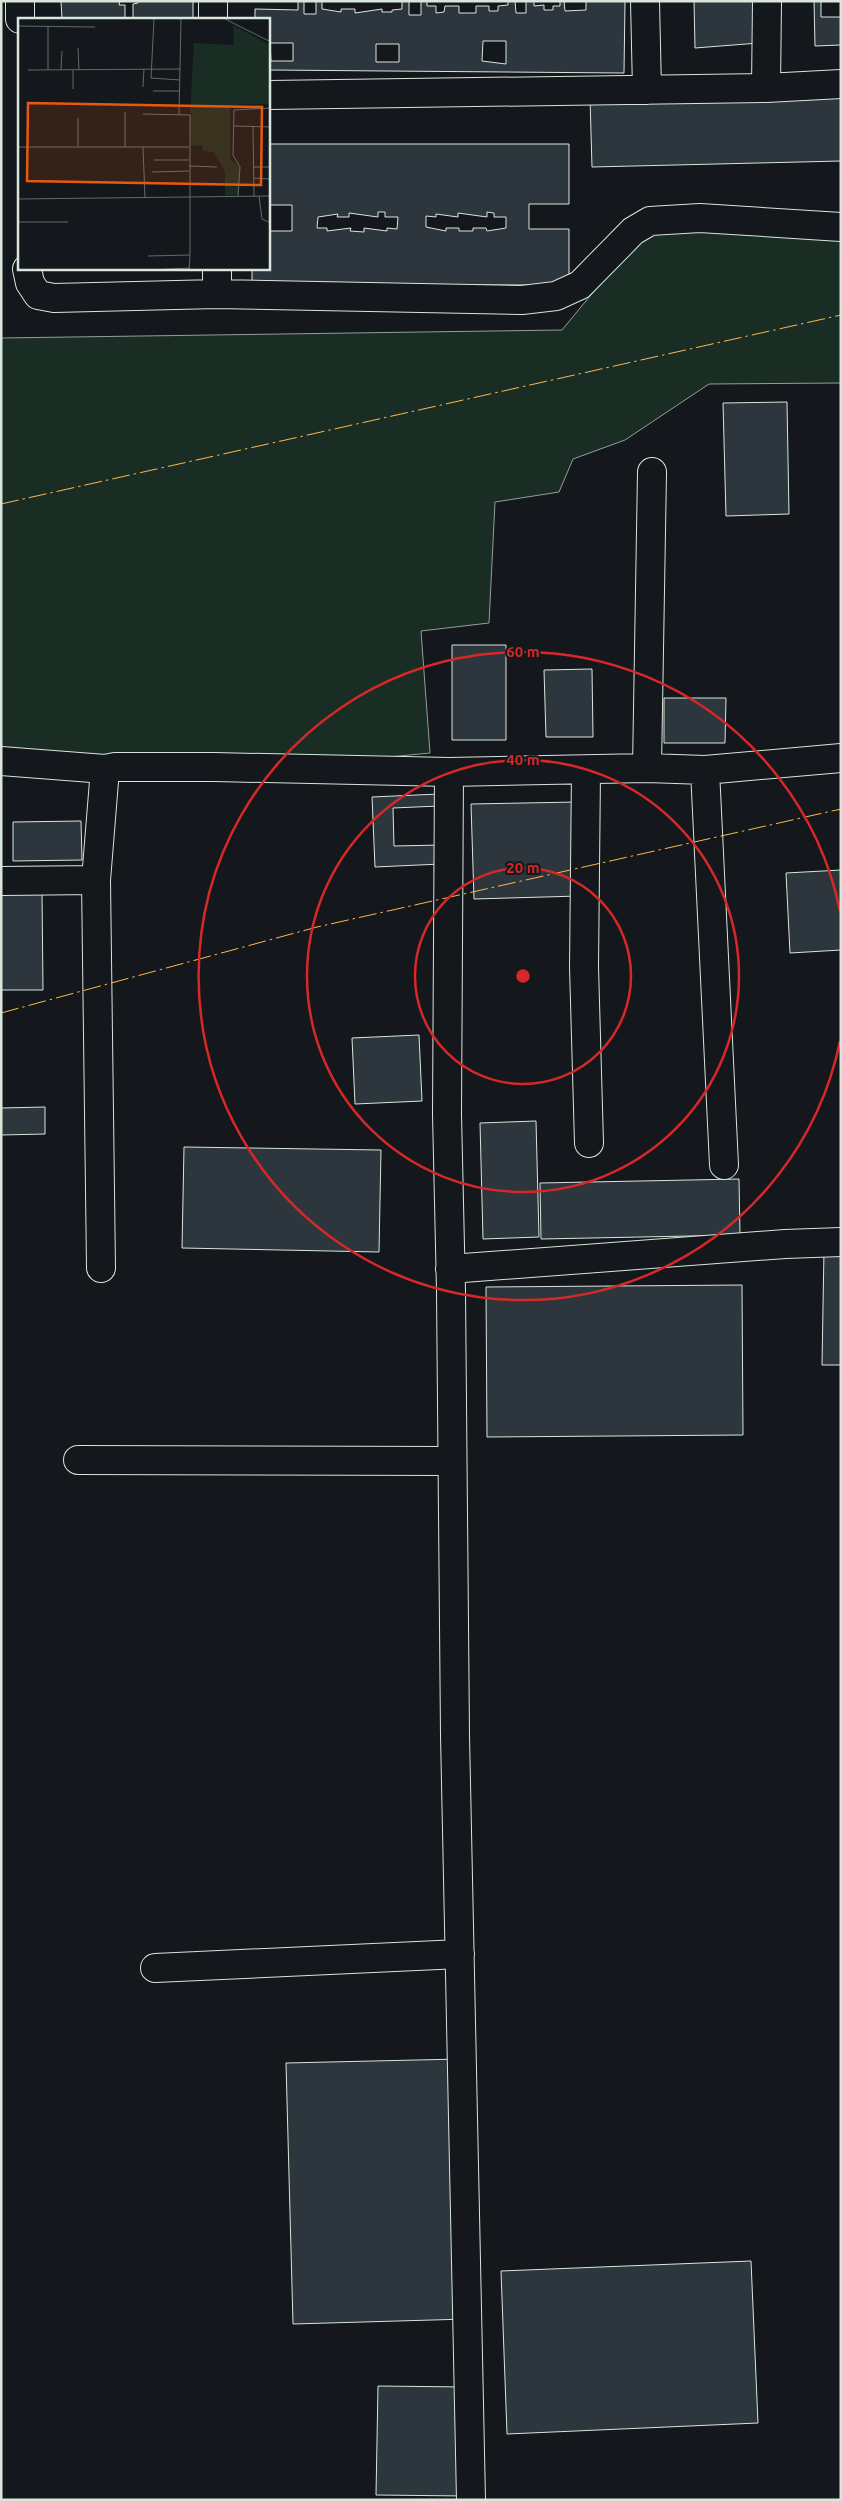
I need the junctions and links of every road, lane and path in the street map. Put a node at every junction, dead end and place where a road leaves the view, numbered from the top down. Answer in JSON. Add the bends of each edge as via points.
{"nodes":[{"id":1,"x":20,"y":1,"type":"edge"},
{"id":2,"x":213,"y":1,"type":"edge"},
{"id":3,"x":645,"y":1,"type":"edge"},
{"id":4,"x":767,"y":1,"type":"edge"},
{"id":5,"x":20,"y":18,"type":"edge"},
{"id":6,"x":213,"y":18,"type":"edge"},
{"id":7,"x":841,"y":84,"type":"edge"},
{"id":8,"x":766,"y":88,"type":"junction"},
{"id":9,"x":647,"y":90,"type":"junction"},
{"id":10,"x":270,"y":95,"type":"edge"},
{"id":11,"x":841,"y":227,"type":"edge"},
{"id":12,"x":27,"y":270,"type":"edge"},
{"id":13,"x":217,"y":281,"type":"edge"},
{"id":14,"x":652,"y":472,"type":"dead end"},
{"id":15,"x":841,"y":758,"type":"edge"},
{"id":16,"x":1,"y":761,"type":"edge"},
{"id":17,"x":647,"y":768,"type":"junction"},
{"id":18,"x":105,"y":770,"type":"junction"},
{"id":19,"x":705,"y":770,"type":"junction"},
{"id":20,"x":586,"y":771,"type":"junction"},
{"id":21,"x":449,"y":772,"type":"junction"},
{"id":22,"x":96,"y":880,"type":"junction"},
{"id":23,"x":1,"y":881,"type":"edge"},
{"id":24,"x":589,"y":1143,"type":"dead end"},
{"id":25,"x":724,"y":1166,"type":"dead end"},
{"id":26,"x":841,"y":1242,"type":"edge"},
{"id":27,"x":101,"y":1268,"type":"dead end"},
{"id":28,"x":450,"y":1269,"type":"junction"},
{"id":29,"x":78,"y":1460,"type":"dead end"},
{"id":30,"x":452,"y":1461,"type":"junction"},
{"id":31,"x":460,"y":1954,"type":"junction"},
{"id":32,"x":155,"y":1968,"type":"dead end"},
{"id":33,"x":471,"y":2500,"type":"edge"}],
"edges":[{"from":1,"to":5,"type":"street"},
{"from":2,"to":6,"type":"street"},
{"from":3,"to":9,"type":"street"},
{"from":4,"to":8,"type":"street"},
{"from":7,"to":8,"type":"street"},
{"from":8,"to":9,"type":"street"},
{"from":9,"to":10,"type":"street"},
{"from":11,"to":13,"type":"street","via":[[700,218],[650,221],[632,231],[580,285],[556,296],[522,300]]},
{"from":12,"to":13,"type":"street","via":[[38,294],[54,298]]},
{"from":14,"to":17,"type":"street"},
{"from":15,"to":19,"type":"street"},
{"from":16,"to":18,"type":"street"},
{"from":17,"to":19,"type":"street"},
{"from":17,"to":20,"type":"street"},
{"from":18,"to":21,"type":"street","via":[[115,767],[214,766]]},
{"from":18,"to":22,"type":"street"},
{"from":19,"to":25,"type":"street"},
{"from":20,"to":21,"type":"street"},
{"from":20,"to":24,"type":"street","via":[[584,967]]},
{"from":21,"to":28,"type":"street","via":[[447,1114]]},
{"from":22,"to":23,"type":"street"},
{"from":22,"to":27,"type":"street"},
{"from":26,"to":28,"type":"street"},
{"from":28,"to":30,"type":"street"},
{"from":29,"to":30,"type":"street"},
{"from":30,"to":31,"type":"street"},
{"from":31,"to":32,"type":"street"},
{"from":31,"to":33,"type":"street"}]}
